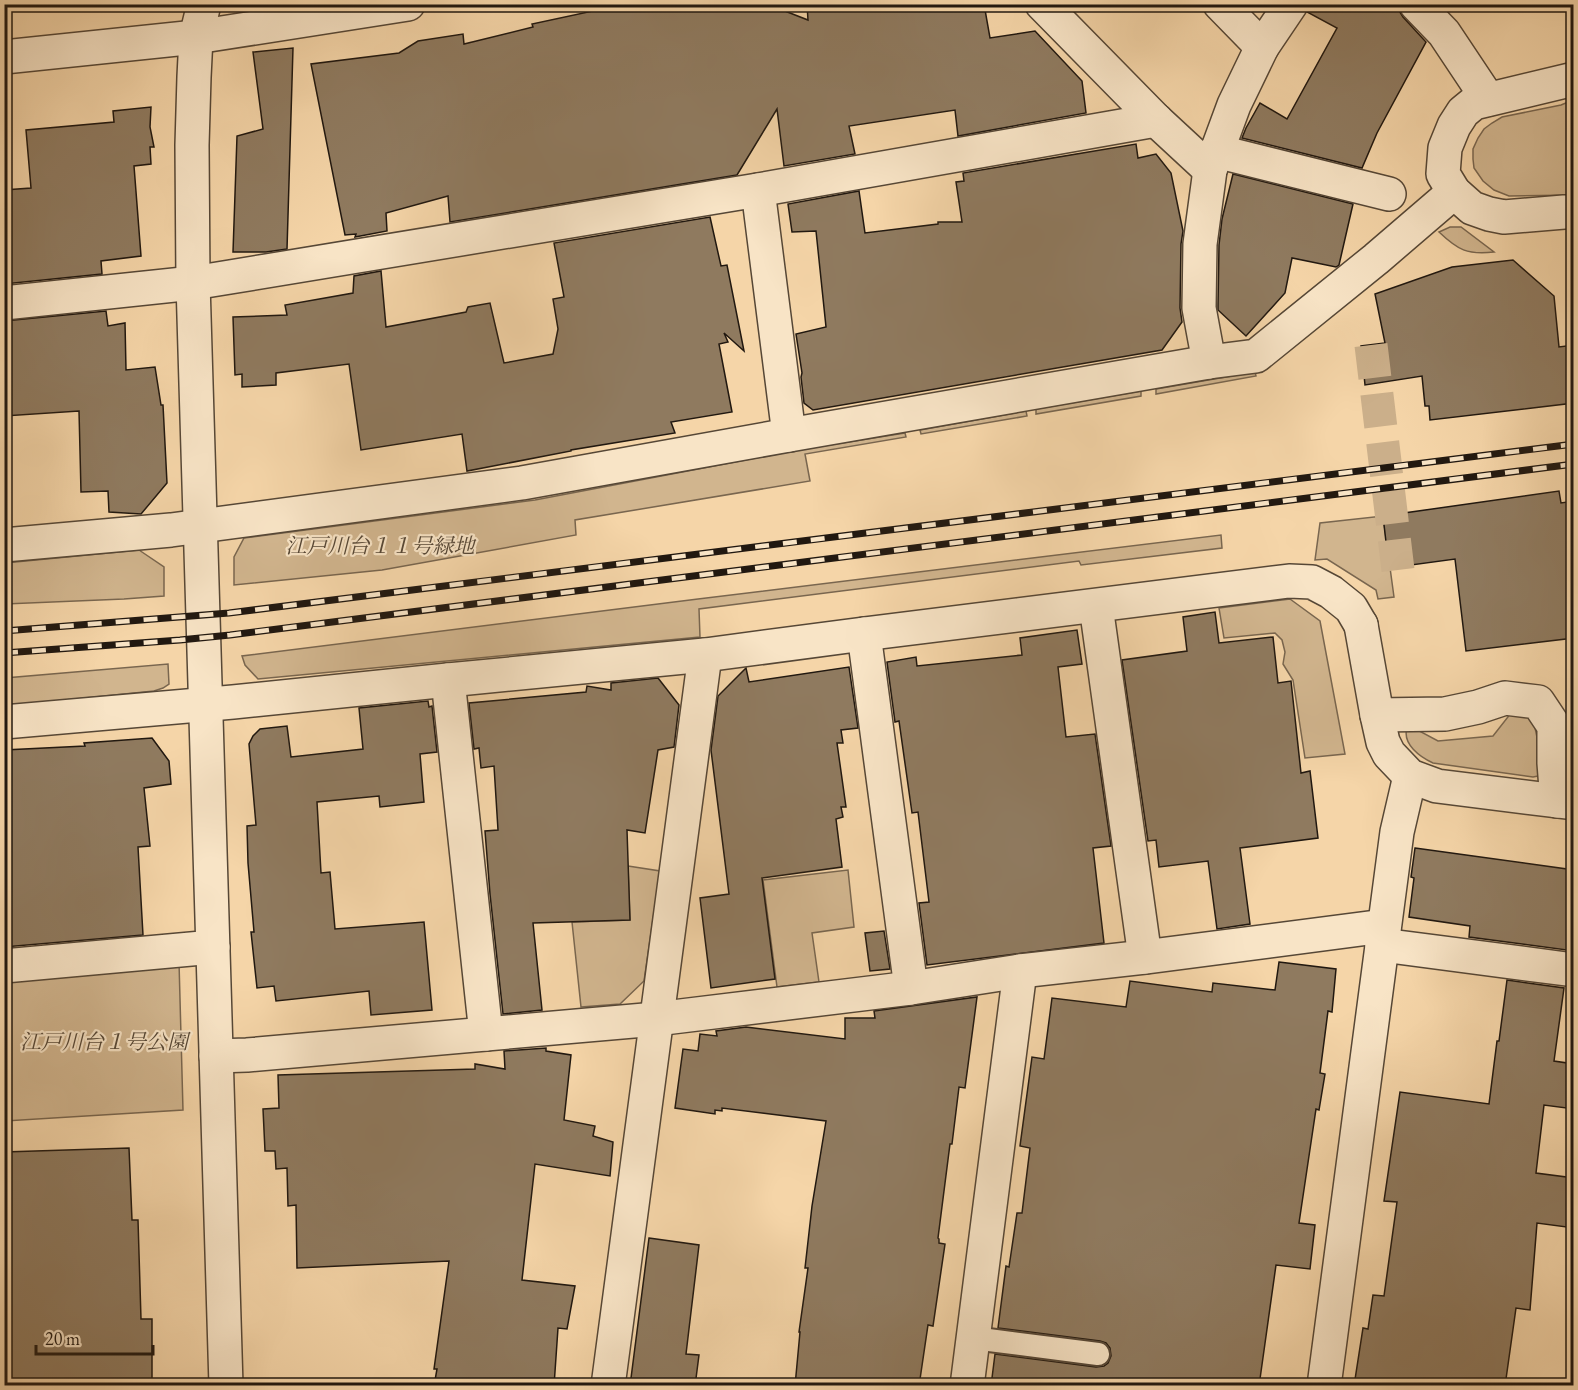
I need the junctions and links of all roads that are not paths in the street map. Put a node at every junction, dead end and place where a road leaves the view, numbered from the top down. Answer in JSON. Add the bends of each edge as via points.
{"nodes":[{"id":1,"x":204,"y":4,"type":"edge"},
{"id":2,"x":408,"y":4,"type":"edge"},
{"id":3,"x":1042,"y":4,"type":"edge"},
{"id":4,"x":1220,"y":4,"type":"edge"},
{"id":5,"x":1291,"y":4,"type":"edge"},
{"id":6,"x":1416,"y":4,"type":"edge"},
{"id":7,"x":196,"y":37,"type":"junction"},
{"id":8,"x":1262,"y":47,"type":"junction"},
{"id":9,"x":4,"y":57,"type":"edge"},
{"id":10,"x":1574,"y":79,"type":"edge"},
{"id":11,"x":1488,"y":99,"type":"junction"},
{"id":12,"x":1155,"y":120,"type":"junction"},
{"id":13,"x":1213,"y":160,"type":"junction"},
{"id":14,"x":758,"y":190,"type":"junction"},
{"id":15,"x":1454,"y":192,"type":"junction"},
{"id":16,"x":1389,"y":194,"type":"dead end"},
{"id":17,"x":1574,"y":212,"type":"edge"},
{"id":18,"x":193,"y":283,"type":"junction"},
{"id":19,"x":4,"y":303,"type":"edge"},
{"id":20,"x":1209,"y":363,"type":"junction"},
{"id":21,"x":789,"y":435,"type":"junction"},
{"id":22,"x":201,"y":526,"type":"junction"},
{"id":23,"x":4,"y":545,"type":"edge"},
{"id":24,"x":1096,"y":606,"type":"junction"},
{"id":25,"x":864,"y":634,"type":"junction"},
{"id":26,"x":705,"y":655,"type":"junction"},
{"id":27,"x":448,"y":680,"type":"junction"},
{"id":28,"x":205,"y":704,"type":"junction"},
{"id":29,"x":1377,"y":715,"type":"junction"},
{"id":30,"x":4,"y":722,"type":"edge"},
{"id":31,"x":1410,"y":776,"type":"junction"},
{"id":32,"x":1565,"y":802,"type":"edge"},
{"id":33,"x":1383,"y":935,"type":"junction"},
{"id":34,"x":213,"y":947,"type":"junction"},
{"id":35,"x":1144,"y":957,"type":"junction"},
{"id":36,"x":4,"y":966,"type":"edge"},
{"id":37,"x":1574,"y":969,"type":"edge"},
{"id":38,"x":1020,"y":971,"type":"junction"},
{"id":39,"x":911,"y":988,"type":"junction"},
{"id":40,"x":656,"y":1019,"type":"junction"},
{"id":41,"x":486,"y":1034,"type":"junction"},
{"id":42,"x":216,"y":1056,"type":"junction"},
{"id":43,"x":973,"y":1338,"type":"junction"},
{"id":44,"x":1098,"y":1354,"type":"dead end"},
{"id":45,"x":226,"y":1386,"type":"edge"},
{"id":46,"x":608,"y":1386,"type":"edge"},
{"id":47,"x":967,"y":1386,"type":"edge"},
{"id":48,"x":1324,"y":1386,"type":"edge"}],
"edges":[{"from":1,"to":7,"type":"street"},
{"from":2,"to":7,"type":"street"},
{"from":3,"to":12,"type":"street"},
{"from":4,"to":8,"type":"street"},
{"from":5,"to":8,"type":"street"},
{"from":6,"to":11,"type":"street","via":[[1444,33]]},
{"from":7,"to":9,"type":"street"},
{"from":7,"to":18,"type":"street"},
{"from":8,"to":13,"type":"street"},
{"from":10,"to":11,"type":"street"},
{"from":11,"to":15,"type":"street","via":[[1463,112],[1445,148],[1443,174]]},
{"from":12,"to":13,"type":"street"},
{"from":12,"to":14,"type":"street"},
{"from":13,"to":16,"type":"street"},
{"from":13,"to":20,"type":"street","via":[[1200,243],[1199,308]]},
{"from":14,"to":18,"type":"street"},
{"from":14,"to":21,"type":"street"},
{"from":15,"to":17,"type":"street","via":[[1472,208],[1504,217]]},
{"from":15,"to":20,"type":"street","via":[[1256,356]]},
{"from":18,"to":19,"type":"street"},
{"from":18,"to":22,"type":"street"},
{"from":20,"to":21,"type":"street"},
{"from":21,"to":22,"type":"street","via":[[522,483]]},
{"from":22,"to":23,"type":"street"},
{"from":22,"to":28,"type":"street"},
{"from":24,"to":25,"type":"street"},
{"from":24,"to":29,"type":"street","via":[[1289,581],[1312,582],[1351,608],[1361,625]]},
{"from":24,"to":35,"type":"street"},
{"from":25,"to":26,"type":"street"},
{"from":25,"to":39,"type":"street"},
{"from":26,"to":27,"type":"street"},
{"from":26,"to":40,"type":"street"},
{"from":27,"to":28,"type":"street"},
{"from":27,"to":41,"type":"street"},
{"from":28,"to":30,"type":"street"},
{"from":28,"to":34,"type":"street"},
{"from":29,"to":31,"type":"street","via":[[1389,754]]},
{"from":29,"to":32,"type":"street","via":[[1445,714],[1505,698],[1538,702],[1554,726],[1554,763]]},
{"from":31,"to":32,"type":"street","via":[[1437,786]]},
{"from":31,"to":33,"type":"street","via":[[1397,832]]},
{"from":33,"to":35,"type":"street"},
{"from":33,"to":37,"type":"street"},
{"from":33,"to":48,"type":"street"},
{"from":34,"to":36,"type":"street"},
{"from":34,"to":42,"type":"street"},
{"from":35,"to":38,"type":"street"},
{"from":38,"to":39,"type":"street"},
{"from":38,"to":43,"type":"street"},
{"from":39,"to":40,"type":"street"},
{"from":40,"to":41,"type":"street"},
{"from":40,"to":46,"type":"street"},
{"from":41,"to":42,"type":"street"},
{"from":42,"to":45,"type":"street"},
{"from":43,"to":44,"type":"lane"},
{"from":43,"to":47,"type":"street"}]}
